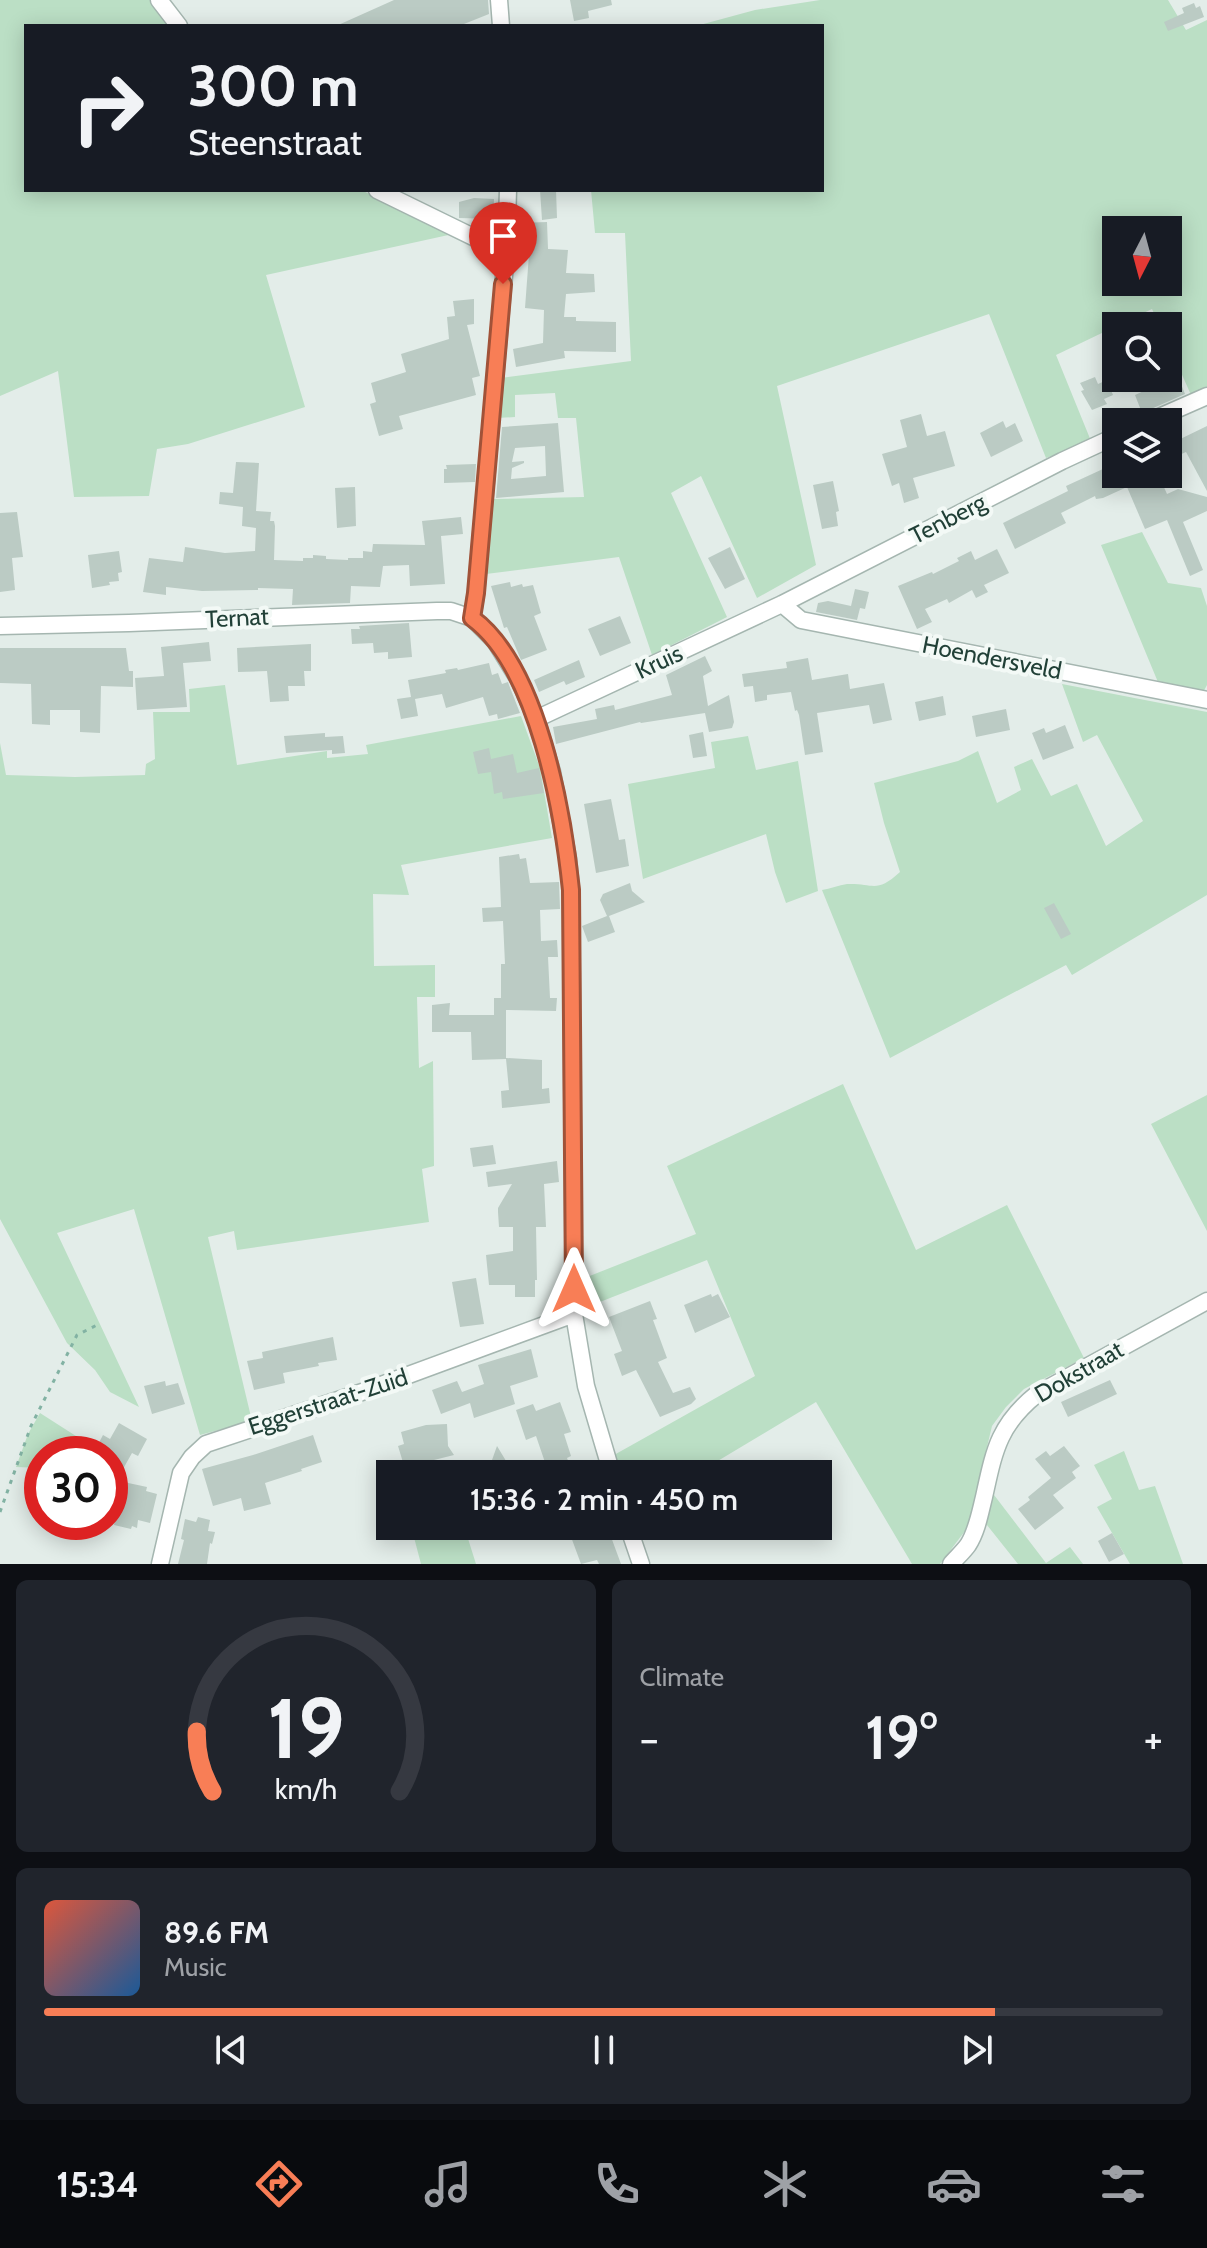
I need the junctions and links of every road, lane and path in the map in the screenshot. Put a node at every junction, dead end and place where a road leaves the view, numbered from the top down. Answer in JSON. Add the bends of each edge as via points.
{"nodes":[{"id":1,"x":159,"y":0,"type":"edge"},
{"id":2,"x":499,"y":0,"type":"edge"},
{"id":3,"x":177,"y":24,"type":"edge"},
{"id":4,"x":501,"y":24,"type":"edge"},
{"id":5,"x":381,"y":192,"type":"edge"},
{"id":6,"x":508,"y":192,"type":"edge"},
{"id":7,"x":506,"y":253,"type":"junction"},
{"id":8,"x":1207,"y":396,"type":"edge"},
{"id":9,"x":1180,"y":408,"type":"edge"},
{"id":10,"x":1102,"y":442,"type":"edge"},
{"id":11,"x":782,"y":604,"type":"junction"},
{"id":12,"x":472,"y":618,"type":"junction"},
{"id":13,"x":0,"y":626,"type":"edge"},
{"id":14,"x":1207,"y":700,"type":"edge"},
{"id":15,"x":536,"y":719,"type":"junction"},
{"id":16,"x":1207,"y":1301,"type":"edge"},
{"id":17,"x":574,"y":1314,"type":"junction"},
{"id":18,"x":99,"y":1324,"type":"dead end"},
{"id":19,"x":608,"y":1460,"type":"edge"},
{"id":20,"x":0,"y":1512,"type":"edge"},
{"id":21,"x":633,"y":1540,"type":"edge"},
{"id":22,"x":160,"y":1564,"type":"edge"},
{"id":23,"x":641,"y":1564,"type":"edge"},
{"id":24,"x":951,"y":1564,"type":"edge"}],
"edges":[{"from":1,"to":3,"type":"street"},
{"from":2,"to":4,"type":"street"},
{"from":5,"to":7,"type":"street"},
{"from":6,"to":7,"type":"street"},
{"from":7,"to":12,"type":"street"},
{"from":8,"to":9,"type":"street"},
{"from":10,"to":11,"type":"street","name":"Tenberg"},
{"from":11,"to":14,"type":"street","name":"Hoendersveld","via":[[801,620]]},
{"from":11,"to":15,"type":"street","name":"Kruis"},
{"from":12,"to":13,"type":"street","name":"Ternat","via":[[437,611]]},
{"from":12,"to":15,"type":"street","via":[[495,641]]},
{"from":15,"to":17,"type":"street","via":[[552,772],[571,890]]},
{"from":16,"to":24,"type":"street","name":"Dokstraat","via":[[1037,1394],[1012,1417],[998,1442],[974,1532]]},
{"from":17,"to":19,"type":"street","via":[[586,1386]]},
{"from":17,"to":22,"type":"street","name":"Eggerstraat-Zuid","via":[[206,1444],[181,1473]]},
{"from":18,"to":20,"type":"path","via":[[77,1335],[31,1426]]},
{"from":21,"to":23,"type":"street"}]}
